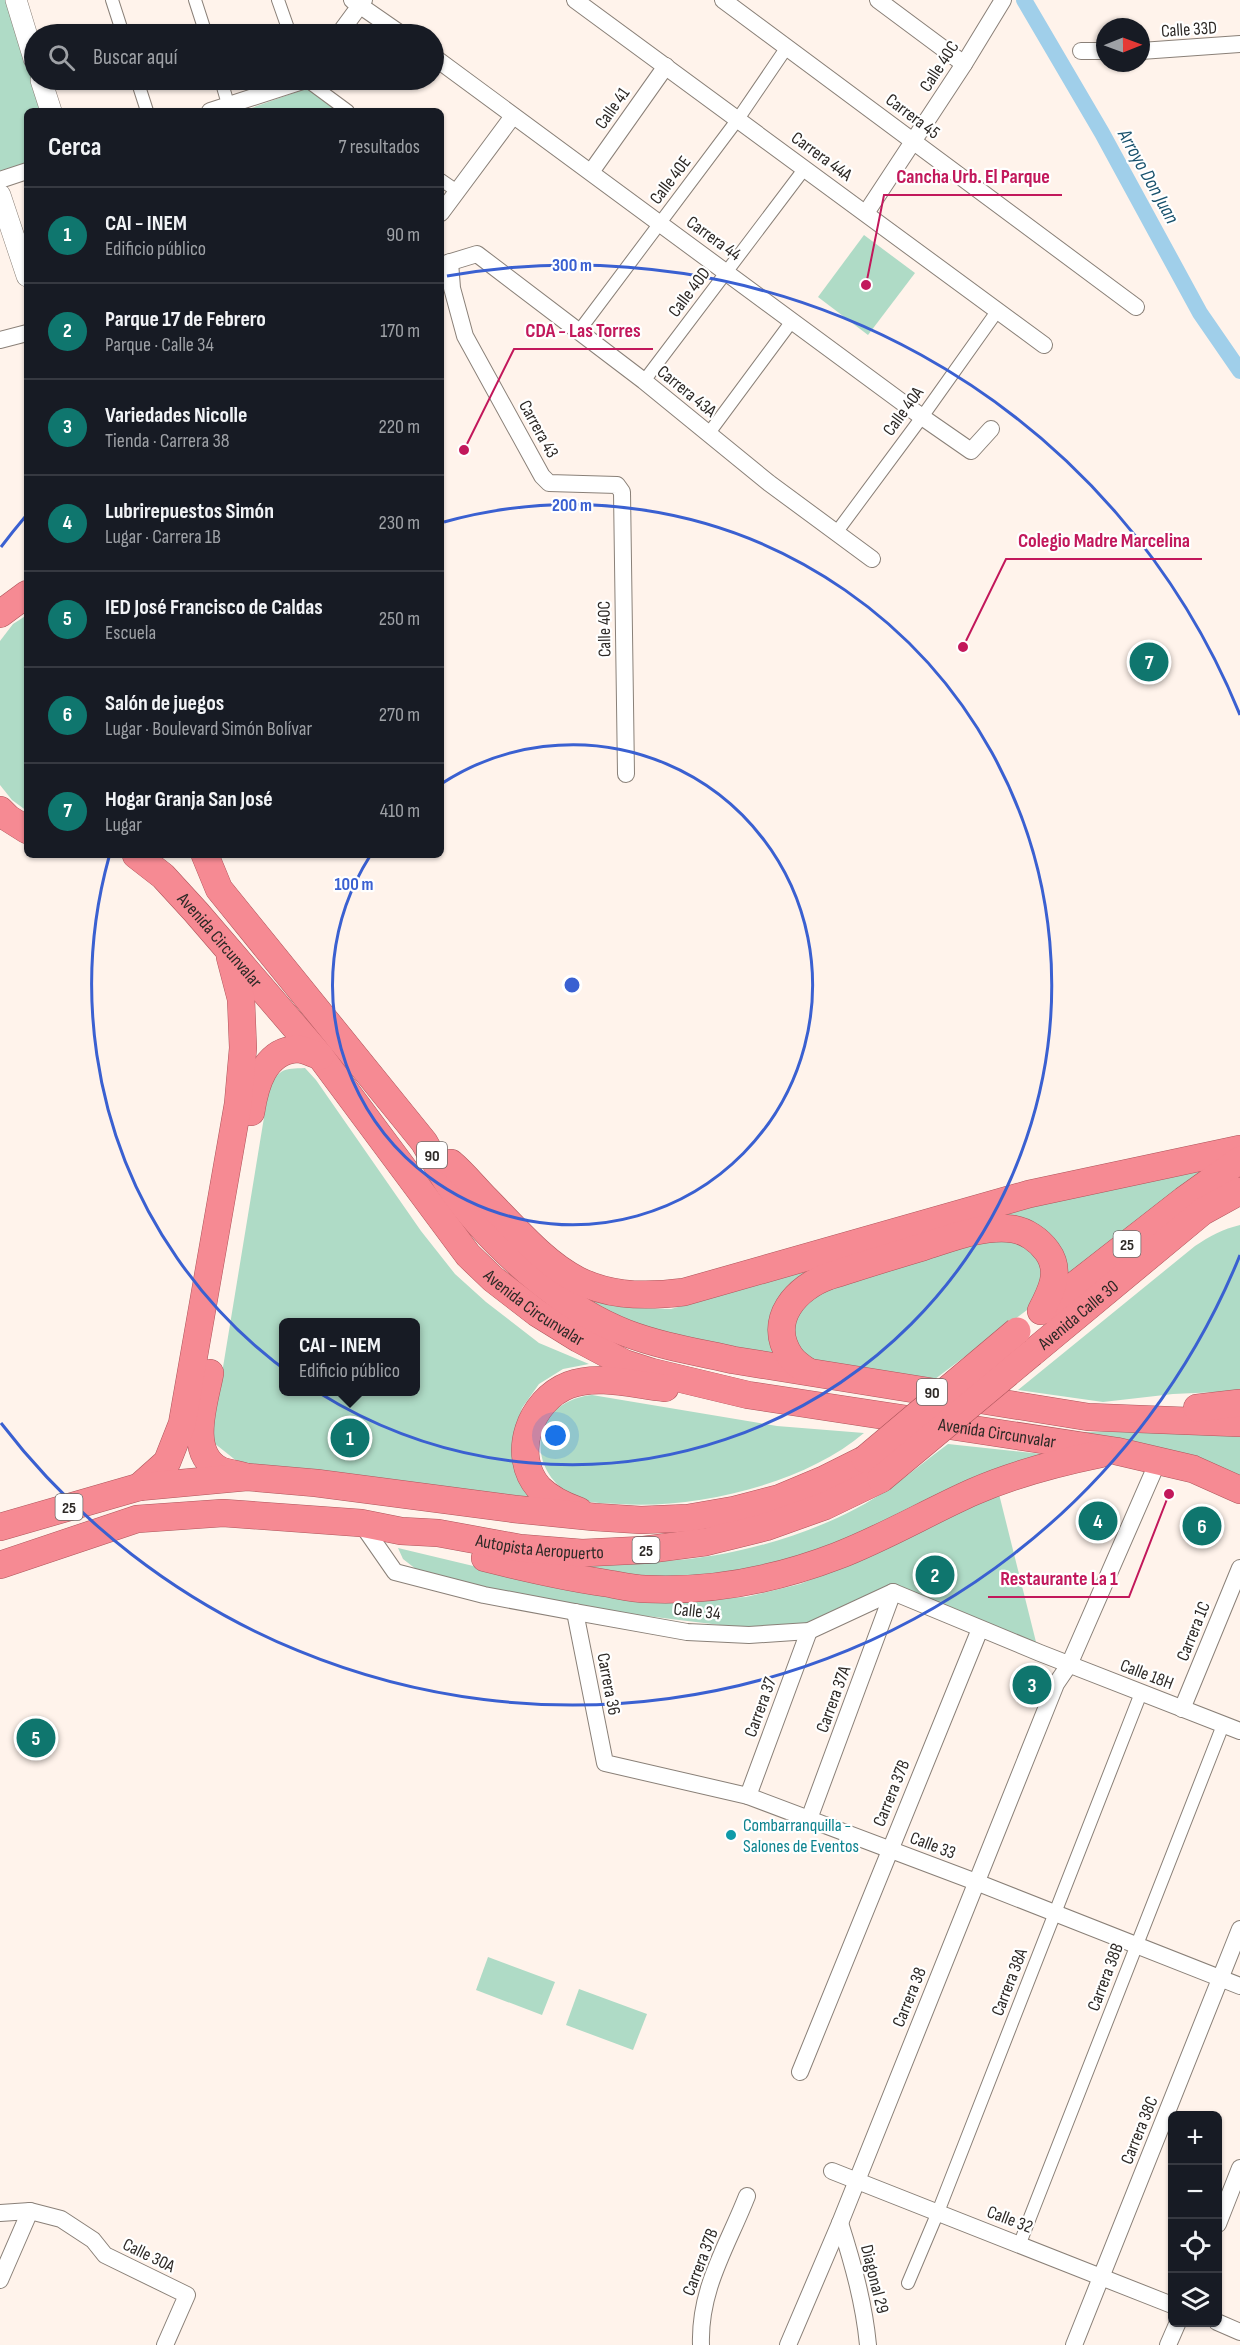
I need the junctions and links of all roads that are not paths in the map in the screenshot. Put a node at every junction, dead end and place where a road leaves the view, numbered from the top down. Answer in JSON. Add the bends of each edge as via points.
{"nodes":[{"id":1,"x":16,"y":0,"type":"edge"},
{"id":2,"x":112,"y":0,"type":"edge"},
{"id":3,"x":195,"y":0,"type":"edge"},
{"id":4,"x":278,"y":0,"type":"edge"},
{"id":5,"x":576,"y":0,"type":"edge"},
{"id":6,"x":723,"y":0,"type":"edge"},
{"id":7,"x":878,"y":0,"type":"edge"},
{"id":8,"x":1004,"y":0,"type":"edge"},
{"id":9,"x":358,"y":2,"type":"edge"},
{"id":10,"x":120,"y":24,"type":"edge"},
{"id":11,"x":203,"y":24,"type":"edge"},
{"id":12,"x":286,"y":24,"type":"edge"},
{"id":13,"x":345,"y":24,"type":"edge"},
{"id":14,"x":388,"y":24,"type":"edge"},
{"id":15,"x":24,"y":26,"type":"edge"},
{"id":16,"x":1240,"y":44,"type":"edge"},
{"id":17,"x":787,"y":47,"type":"junction"},
{"id":18,"x":1150,"y":50,"type":"edge"},
{"id":19,"x":1081,"y":51,"type":"dead end"},
{"id":20,"x":1096,"y":51,"type":"edge"},
{"id":21,"x":444,"y":64,"type":"edge"},
{"id":22,"x":964,"y":64,"type":"junction"},
{"id":23,"x":666,"y":66,"type":"junction"},
{"id":24,"x":44,"y":90,"type":"edge"},
{"id":25,"x":140,"y":90,"type":"edge"},
{"id":26,"x":224,"y":90,"type":"edge"},
{"id":27,"x":279,"y":90,"type":"edge"},
{"id":28,"x":320,"y":90,"type":"edge"},
{"id":29,"x":50,"y":108,"type":"edge"},
{"id":30,"x":146,"y":108,"type":"edge"},
{"id":31,"x":230,"y":108,"type":"edge"},
{"id":32,"x":344,"y":108,"type":"edge"},
{"id":33,"x":513,"y":116,"type":"junction"},
{"id":34,"x":738,"y":119,"type":"junction"},
{"id":35,"x":913,"y":141,"type":"junction"},
{"id":36,"x":805,"y":168,"type":"junction"},
{"id":37,"x":24,"y":172,"type":"edge"},
{"id":38,"x":591,"y":172,"type":"junction"},
{"id":39,"x":0,"y":180,"type":"edge"},
{"id":40,"x":444,"y":182,"type":"edge"},
{"id":41,"x":457,"y":192,"type":"junction"},
{"id":42,"x":0,"y":195,"type":"edge"},
{"id":43,"x":444,"y":209,"type":"edge"},
{"id":44,"x":866,"y":213,"type":"junction"},
{"id":45,"x":661,"y":223,"type":"junction"},
{"id":46,"x":446,"y":264,"type":"edge"},
{"id":47,"x":24,"y":267,"type":"edge"},
{"id":48,"x":727,"y":272,"type":"junction"},
{"id":49,"x":1136,"y":307,"type":"dead end"},
{"id":50,"x":998,"y":310,"type":"junction"},
{"id":51,"x":792,"y":321,"type":"junction"},
{"id":52,"x":579,"y":331,"type":"junction"},
{"id":53,"x":24,"y":334,"type":"edge"},
{"id":54,"x":0,"y":340,"type":"edge"},
{"id":55,"x":1044,"y":345,"type":"dead end"},
{"id":56,"x":644,"y":381,"type":"junction"},
{"id":57,"x":922,"y":417,"type":"junction"},
{"id":58,"x":991,"y":429,"type":"dead end"},
{"id":59,"x":709,"y":434,"type":"junction"},
{"id":60,"x":617,"y":485,"type":"joint"},
{"id":61,"x":836,"y":533,"type":"junction"},
{"id":62,"x":872,"y":559,"type":"dead end"},
{"id":63,"x":17,"y":596,"type":"edge"},
{"id":64,"x":0,"y":614,"type":"edge"},
{"id":65,"x":626,"y":774,"type":"dead end"},
{"id":66,"x":0,"y":810,"type":"edge"},
{"id":67,"x":24,"y":828,"type":"edge"},
{"id":68,"x":140,"y":858,"type":"edge"},
{"id":69,"x":206,"y":858,"type":"edge"},
{"id":70,"x":228,"y":950,"type":"junction"},
{"id":71,"x":320,"y":1056,"type":"junction"},
{"id":72,"x":424,"y":1142,"type":"junction"},
{"id":73,"x":1240,"y":1149,"type":"edge"},
{"id":74,"x":1240,"y":1160,"type":"edge"},
{"id":75,"x":1240,"y":1191,"type":"edge"},
{"id":76,"x":1240,"y":1208,"type":"edge"},
{"id":77,"x":1202,"y":1212,"type":"junction"},
{"id":78,"x":1041,"y":1311,"type":"junction"},
{"id":79,"x":1017,"y":1331,"type":"joint"},
{"id":80,"x":1032,"y":1353,"type":"joint"},
{"id":81,"x":807,"y":1371,"type":"junction"},
{"id":82,"x":748,"y":1395,"type":"junction"},
{"id":83,"x":1240,"y":1403,"type":"edge"},
{"id":84,"x":1131,"y":1417,"type":"junction"},
{"id":85,"x":1240,"y":1423,"type":"edge"},
{"id":86,"x":1116,"y":1450,"type":"junction"},
{"id":87,"x":1158,"y":1459,"type":"junction"},
{"id":88,"x":873,"y":1469,"type":"junction"},
{"id":89,"x":247,"y":1477,"type":"junction"},
{"id":90,"x":138,"y":1487,"type":"junction"},
{"id":91,"x":1240,"y":1490,"type":"edge"},
{"id":92,"x":594,"y":1517,"type":"junction"},
{"id":93,"x":361,"y":1522,"type":"junction"},
{"id":94,"x":0,"y":1527,"type":"edge"},
{"id":95,"x":401,"y":1531,"type":"junction"},
{"id":96,"x":0,"y":1565,"type":"edge"},
{"id":97,"x":1240,"y":1568,"type":"edge"},
{"id":98,"x":893,"y":1592,"type":"junction"},
{"id":99,"x":575,"y":1612,"type":"junction"},
{"id":100,"x":980,"y":1629,"type":"junction"},
{"id":101,"x":809,"y":1632,"type":"junction"},
{"id":102,"x":1069,"y":1665,"type":"junction"},
{"id":103,"x":1141,"y":1693,"type":"junction"},
{"id":104,"x":1182,"y":1709,"type":"junction"},
{"id":105,"x":1223,"y":1725,"type":"junction"},
{"id":106,"x":1240,"y":1731,"type":"edge"},
{"id":107,"x":605,"y":1763,"type":"joint"},
{"id":108,"x":748,"y":1796,"type":"junction"},
{"id":109,"x":809,"y":1819,"type":"junction"},
{"id":110,"x":889,"y":1849,"type":"junction"},
{"id":111,"x":976,"y":1882,"type":"junction"},
{"id":112,"x":1055,"y":1913,"type":"junction"},
{"id":113,"x":1240,"y":1929,"type":"edge"},
{"id":114,"x":1136,"y":1946,"type":"junction"},
{"id":115,"x":1221,"y":1978,"type":"junction"},
{"id":116,"x":1240,"y":1986,"type":"edge"},
{"id":117,"x":800,"y":2073,"type":"dead end"},
{"id":118,"x":1240,"y":2168,"type":"edge"},
{"id":119,"x":832,"y":2171,"type":"dead end"},
{"id":120,"x":857,"y":2181,"type":"junction"},
{"id":121,"x":747,"y":2196,"type":"dead end"},
{"id":122,"x":30,"y":2211,"type":"junction"},
{"id":123,"x":938,"y":2212,"type":"junction"},
{"id":124,"x":0,"y":2213,"type":"edge"},
{"id":125,"x":1220,"y":2219,"type":"edge"},
{"id":126,"x":840,"y":2223,"type":"junction"},
{"id":127,"x":1020,"y":2243,"type":"junction"},
{"id":128,"x":1101,"y":2277,"type":"junction"},
{"id":129,"x":0,"y":2280,"type":"edge"},
{"id":130,"x":908,"y":2283,"type":"dead end"},
{"id":131,"x":1168,"y":2303,"type":"edge"},
{"id":132,"x":1222,"y":2324,"type":"edge"},
{"id":133,"x":1176,"y":2327,"type":"edge"},
{"id":134,"x":1240,"y":2332,"type":"edge"},
{"id":135,"x":165,"y":2345,"type":"edge"},
{"id":136,"x":701,"y":2345,"type":"edge"},
{"id":137,"x":788,"y":2345,"type":"edge"},
{"id":138,"x":868,"y":2345,"type":"edge"},
{"id":139,"x":1074,"y":2345,"type":"edge"},
{"id":140,"x":1168,"y":2345,"type":"edge"}],
"edges":[{"from":1,"to":15,"type":"street"},
{"from":2,"to":10,"type":"street"},
{"from":3,"to":11,"type":"street"},
{"from":4,"to":12,"type":"street"},
{"from":5,"to":23,"type":"street","name":"Carrera 44A"},
{"from":6,"to":17,"type":"street","name":"Carrera 45"},
{"from":7,"to":22,"type":"street"},
{"from":8,"to":22,"type":"street","name":"Calle 40C"},
{"from":9,"to":13,"type":"street"},
{"from":9,"to":14,"type":"street"},
{"from":16,"to":18,"type":"street","name":"Calle 33D"},
{"from":17,"to":34,"type":"street","name":"Calle 40E"},
{"from":17,"to":35,"type":"street","name":"Carrera 45"},
{"from":19,"to":20,"type":"street"},
{"from":21,"to":33,"type":"street","name":"Carrera 44"},
{"from":22,"to":35,"type":"street","name":"Calle 40C"},
{"from":23,"to":34,"type":"street","name":"Carrera 44A"},
{"from":23,"to":38,"type":"street","name":"Calle 41"},
{"from":24,"to":29,"type":"street"},
{"from":25,"to":30,"type":"street"},
{"from":26,"to":31,"type":"street"},
{"from":27,"to":31,"type":"street"},
{"from":28,"to":32,"type":"street"},
{"from":33,"to":38,"type":"street","name":"Carrera 44"},
{"from":33,"to":41,"type":"street"},
{"from":34,"to":36,"type":"street","name":"Carrera 44A"},
{"from":34,"to":45,"type":"street","name":"Calle 40E"},
{"from":35,"to":44,"type":"street","name":"Calle 40C"},
{"from":35,"to":49,"type":"street","name":"Carrera 45"},
{"from":36,"to":44,"type":"street","name":"Carrera 44A"},
{"from":36,"to":48,"type":"street","name":"Calle 40D"},
{"from":37,"to":39,"type":"street"},
{"from":38,"to":45,"type":"street","name":"Carrera 44"},
{"from":40,"to":41,"type":"street"},
{"from":41,"to":43,"type":"street"},
{"from":42,"to":47,"type":"street"},
{"from":44,"to":50,"type":"street","name":"Carrera 44A"},
{"from":45,"to":48,"type":"street","name":"Carrera 44"},
{"from":45,"to":52,"type":"street","name":"Calle 40E"},
{"from":46,"to":52,"type":"street","name":"Carrera 43A","via":[[477,254]]},
{"from":46,"to":60,"type":"street","name":"Carrera 43","via":[[465,336],[542,476],[549,483]]},
{"from":48,"to":51,"type":"street","name":"Carrera 44"},
{"from":48,"to":56,"type":"street","name":"Calle 40D"},
{"from":50,"to":55,"type":"street","name":"Carrera 44A"},
{"from":50,"to":57,"type":"street","name":"Calle 40A"},
{"from":51,"to":57,"type":"street","name":"Carrera 44"},
{"from":51,"to":59,"type":"street"},
{"from":52,"to":56,"type":"street","name":"Carrera 43A"},
{"from":53,"to":54,"type":"street"},
{"from":56,"to":59,"type":"street","name":"Carrera 43A"},
{"from":57,"to":58,"type":"street","name":"Carrera 44","via":[[971,452]]},
{"from":57,"to":61,"type":"street","name":"Calle 40A"},
{"from":59,"to":61,"type":"street","name":"Carrera 43A"},
{"from":60,"to":65,"type":"street","name":"Calle 40C","via":[[622,492]]},
{"from":61,"to":62,"type":"street","name":"Carrera 43A"},
{"from":63,"to":64,"type":"highway"},
{"from":66,"to":67,"type":"highway"},
{"from":68,"to":70,"type":"highway","name":"Avenida Circunvalar","number":"90","via":[[163,876]]},
{"from":69,"to":72,"type":"highway","name":"Avenida Circunvalar","number":"90","via":[[219,890]]},
{"from":70,"to":71,"type":"highway","name":"Avenida Circunvalar","number":"90"},
{"from":70,"to":90,"type":"highway","via":[[241,999],[243,1048],[238,1104],[182,1424],[167,1462]]},
{"from":71,"to":82,"type":"highway","name":"Avenida Circunvalar","number":"90","via":[[468,1255],[493,1279],[579,1339],[624,1363]]},
{"from":71,"to":89,"type":"highway","via":[[299,1049],[282,1053],[264,1068],[255,1088],[201,1429],[201,1447],[207,1460],[220,1470]]},
{"from":72,"to":73,"type":"highway","via":[[569,1277],[595,1288],[651,1296],[684,1292],[1029,1194]]},
{"from":72,"to":81,"type":"highway","name":"Avenida Circunvalar","number":"90","via":[[450,1187],[492,1237],[532,1275],[586,1313],[626,1333],[685,1350]]},
{"from":74,"to":78,"type":"highway","name":"Avenida Calle 30","number":"25"},
{"from":75,"to":77,"type":"highway","name":"Avenida Calle 30","number":"25"},
{"from":76,"to":77,"type":"highway"},
{"from":77,"to":80,"type":"highway","name":"Avenida Calle 30","number":"25"},
{"from":78,"to":79,"type":"highway","name":"Avenida Calle 30","number":"25"},
{"from":78,"to":81,"type":"highway","via":[[1052,1290],[1054,1272],[1051,1257],[1041,1244],[1014,1229],[962,1235],[819,1279],[800,1291],[787,1309],[783,1334],[791,1358]]},
{"from":79,"to":88,"type":"highway","name":"Autopista Aeropuerto","number":"25","bridge":true},
{"from":80,"to":88,"type":"highway","name":"Autopista Aeropuerto","number":"25","bridge":true},
{"from":81,"to":84,"type":"highway","name":"Avenida Circunvalar","number":"90","via":[[1088,1417]]},
{"from":82,"to":86,"type":"highway","name":"Avenida Circunvalar","number":"90"},
{"from":82,"to":92,"type":"highway","via":[[598,1381],[571,1384],[549,1397],[536,1411],[526,1438],[530,1472],[545,1493],[564,1506]]},
{"from":83,"to":84,"type":"highway"},
{"from":84,"to":85,"type":"highway","number":"90"},
{"from":86,"to":87,"type":"highway","number":"90"},
{"from":86,"to":95,"type":"highway","via":[[1064,1461],[995,1483],[840,1555],[799,1569],[754,1581],[705,1587],[645,1590],[585,1580],[436,1545]]},
{"from":87,"to":91,"type":"highway","number":"90","via":[[1193,1469]]},
{"from":87,"to":102,"type":"street","name":"Carrera 38"},
{"from":88,"to":92,"type":"highway","name":"Autopista Aeropuerto","number":"25","via":[[780,1498],[688,1518]]},
{"from":88,"to":95,"type":"highway","name":"Autopista Aeropuerto","number":"25","via":[[825,1506],[766,1527],[706,1542],[582,1552],[520,1548],[438,1533]]},
{"from":89,"to":90,"type":"highway","name":"Autopista Aeropuerto","number":"25"},
{"from":89,"to":92,"type":"highway","name":"Autopista Aeropuerto","number":"25"},
{"from":90,"to":94,"type":"highway","name":"Autopista Aeropuerto","number":"25"},
{"from":93,"to":95,"type":"highway","name":"Autopista Aeropuerto","number":"25"},
{"from":93,"to":96,"type":"highway","name":"Autopista Aeropuerto","number":"25","via":[[223,1513],[137,1519]]},
{"from":93,"to":99,"type":"street","name":"Calle 34","via":[[395,1572],[484,1595]]},
{"from":97,"to":104,"type":"street","name":"Carrera 1C"},
{"from":98,"to":100,"type":"street"},
{"from":98,"to":101,"type":"street","name":"Calle 34"},
{"from":98,"to":109,"type":"street","name":"Carrera 37A"},
{"from":99,"to":101,"type":"street","name":"Calle 34","via":[[687,1632]]},
{"from":99,"to":107,"type":"street","name":"Carrera 36"},
{"from":100,"to":102,"type":"street","name":"Calle 18H"},
{"from":100,"to":110,"type":"street","name":"Carrera 37B"},
{"from":101,"to":108,"type":"street","name":"Carrera 37"},
{"from":102,"to":103,"type":"street","name":"Calle 18H"},
{"from":102,"to":111,"type":"street","name":"Carrera 38","via":[[1056,1684]]},
{"from":103,"to":104,"type":"street","name":"Calle 18H"},
{"from":103,"to":112,"type":"street","name":"Carrera 38A"},
{"from":104,"to":105,"type":"street","name":"Calle 18H"},
{"from":105,"to":106,"type":"street","name":"Calle 18H"},
{"from":105,"to":114,"type":"street","name":"Carrera 38B"},
{"from":107,"to":108,"type":"street","name":"Calle 33"},
{"from":108,"to":109,"type":"street","name":"Calle 33"},
{"from":109,"to":110,"type":"street","name":"Calle 33"},
{"from":110,"to":111,"type":"street","name":"Calle 33"},
{"from":110,"to":117,"type":"street","name":"Carrera 37B"},
{"from":111,"to":112,"type":"street","name":"Calle 33"},
{"from":111,"to":120,"type":"street","name":"Carrera 38"},
{"from":112,"to":114,"type":"street","name":"Calle 33"},
{"from":112,"to":123,"type":"street","name":"Carrera 38A"},
{"from":113,"to":115,"type":"street","name":"Carrera 38C"},
{"from":114,"to":115,"type":"street","name":"Calle 33"},
{"from":114,"to":127,"type":"street","name":"Carrera 38B"},
{"from":115,"to":116,"type":"street","name":"Calle 33"},
{"from":115,"to":128,"type":"street","name":"Carrera 38C"},
{"from":118,"to":125,"type":"street"},
{"from":119,"to":120,"type":"street","name":"Calle 32"},
{"from":120,"to":123,"type":"street","name":"Calle 32"},
{"from":120,"to":126,"type":"street","name":"Carrera 38"},
{"from":121,"to":136,"type":"street","name":"Carrera 37B","via":[[706,2295]]},
{"from":122,"to":124,"type":"street","name":"Calle 30A"},
{"from":122,"to":129,"type":"street"},
{"from":122,"to":135,"type":"street","name":"Calle 30A","via":[[61,2219],[93,2240],[105,2255],[187,2295]]},
{"from":123,"to":127,"type":"street","name":"Calle 32"},
{"from":123,"to":130,"type":"street","name":"Carrera 38A"},
{"from":126,"to":137,"type":"street","name":"Carrera 38"},
{"from":126,"to":138,"type":"street","name":"Diagonal 29","via":[[858,2280]]},
{"from":127,"to":128,"type":"street","name":"Calle 32"},
{"from":128,"to":131,"type":"street","name":"Calle 32"},
{"from":128,"to":139,"type":"street","name":"Carrera 38C"},
{"from":132,"to":134,"type":"street"},
{"from":133,"to":140,"type":"street"}]}
